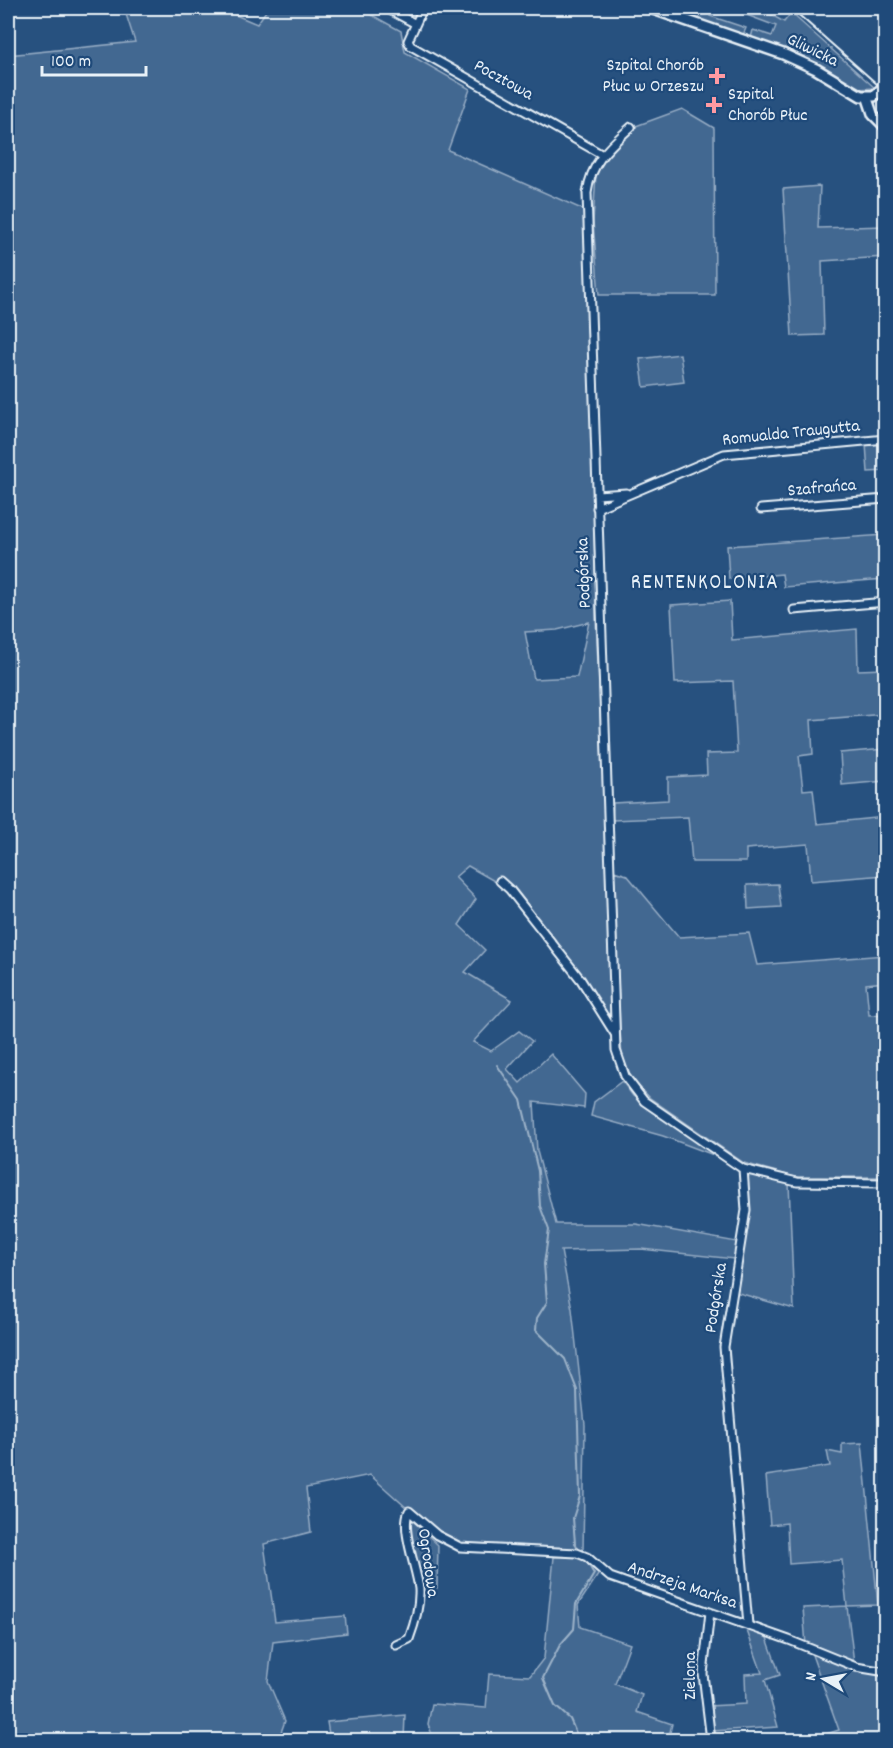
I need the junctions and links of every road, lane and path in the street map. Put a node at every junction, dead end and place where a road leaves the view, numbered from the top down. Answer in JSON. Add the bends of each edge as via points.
{"nodes":[{"id":1,"x":386,"y":8,"type":"edge"},
{"id":2,"x":423,"y":8,"type":"edge"},
{"id":3,"x":650,"y":8,"type":"edge"},
{"id":4,"x":414,"y":23,"type":"junction"},
{"id":5,"x":885,"y":85,"type":"edge"},
{"id":6,"x":867,"y":97,"type":"junction"},
{"id":7,"x":631,"y":127,"type":"dead end"},
{"id":8,"x":885,"y":128,"type":"edge"},
{"id":9,"x":601,"y":154,"type":"junction"},
{"id":10,"x":885,"y":440,"type":"edge"},
{"id":11,"x":634,"y":492,"type":"junction"},
{"id":12,"x":597,"y":495,"type":"junction"},
{"id":13,"x":885,"y":499,"type":"edge"},
{"id":14,"x":597,"y":508,"type":"junction"},
{"id":15,"x":761,"y":509,"type":"dead end"},
{"id":16,"x":885,"y":602,"type":"edge"},
{"id":17,"x":794,"y":610,"type":"dead end"},
{"id":18,"x":500,"y":881,"type":"dead end"},
{"id":19,"x":615,"y":1035,"type":"junction"},
{"id":20,"x":743,"y":1169,"type":"junction"},
{"id":21,"x":885,"y":1183,"type":"edge"},
{"id":22,"x":409,"y":1511,"type":"joint"},
{"id":23,"x":710,"y":1612,"type":"junction"},
{"id":24,"x":748,"y":1625,"type":"junction"},
{"id":25,"x":396,"y":1645,"type":"dead end"},
{"id":26,"x":885,"y":1674,"type":"edge"},
{"id":27,"x":711,"y":1740,"type":"edge"}],
"edges":[{"from":1,"to":4,"type":"street"},
{"from":2,"to":4,"type":"street"},
{"from":3,"to":6,"type":"main road","name":"Gliwicka","via":[[783,54]]},
{"from":4,"to":9,"type":"street","name":"Pocztowa","via":[[408,42],[411,46]]},
{"from":5,"to":6,"type":"main road","via":[[874,96]]},
{"from":6,"to":8,"type":"street","via":[[873,116]]},
{"from":7,"to":9,"type":"street","name":"Podgórska"},
{"from":9,"to":12,"type":"street","name":"Podgórska","via":[[587,193]]},
{"from":10,"to":11,"type":"street","name":"Romualda Traugutta","via":[[735,452]]},
{"from":11,"to":12,"type":"street","name":"Romualda Traugutta"},
{"from":11,"to":14,"type":"street","name":"Romualda Traugutta"},
{"from":12,"to":14,"type":"street","name":"Podgórska"},
{"from":13,"to":15,"type":"street","name":"Szafrańca"},
{"from":14,"to":19,"type":"street","name":"Podgórska"},
{"from":16,"to":17,"type":"street"},
{"from":18,"to":19,"type":"street","name":"Podgórska","via":[[580,980]]},
{"from":19,"to":20,"type":"street","name":"Podgórska","via":[[625,1076],[644,1101]]},
{"from":20,"to":21,"type":"street","via":[[797,1182]]},
{"from":20,"to":24,"type":"street","name":"Podgórska","via":[[746,1210],[724,1347]]},
{"from":22,"to":23,"type":"street","name":"Andrzeja Marksa","via":[[437,1535],[460,1546],[577,1553],[610,1577]]},
{"from":22,"to":25,"type":"street","name":"Ogrodowa","via":[[406,1527],[417,1571],[418,1609],[409,1639]]},
{"from":23,"to":24,"type":"street","name":"Andrzeja Marksa"},
{"from":23,"to":27,"type":"street","name":"Zielona","via":[[703,1674]]},
{"from":24,"to":26,"type":"street","name":"Andrzeja Marksa","via":[[856,1667]]}]}
